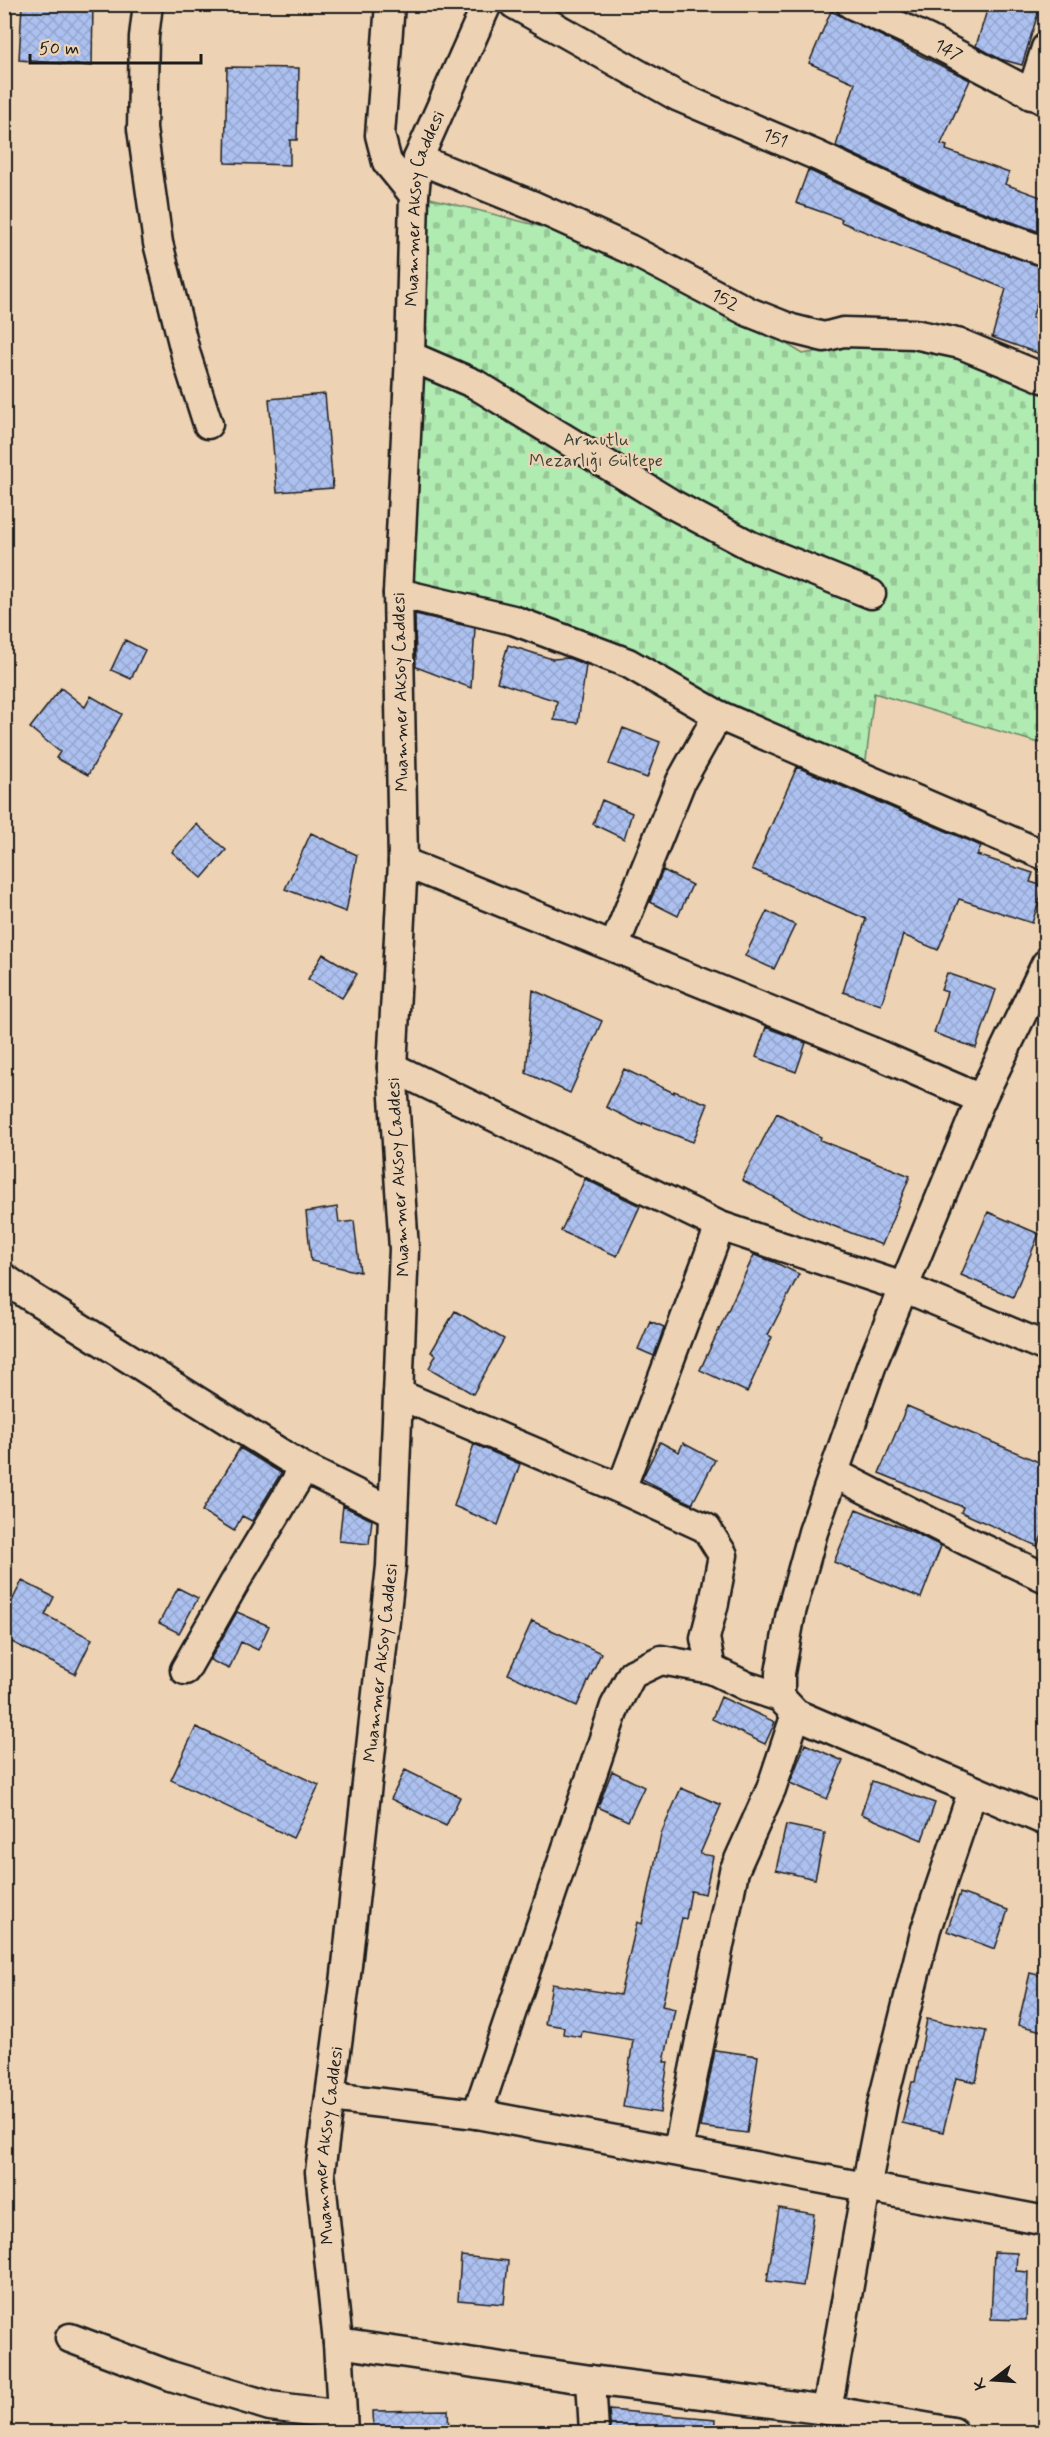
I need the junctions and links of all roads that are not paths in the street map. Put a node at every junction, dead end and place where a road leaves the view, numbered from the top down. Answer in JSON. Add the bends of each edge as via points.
{"nodes":[{"id":1,"x":148,"y":4,"type":"edge"},
{"id":2,"x":390,"y":4,"type":"edge"},
{"id":3,"x":487,"y":4,"type":"edge"},
{"id":4,"x":513,"y":4,"type":"edge"},
{"id":5,"x":851,"y":4,"type":"edge"},
{"id":6,"x":1046,"y":48,"type":"edge"},
{"id":7,"x":1038,"y":98,"type":"edge"},
{"id":8,"x":418,"y":159,"type":"junction"},
{"id":9,"x":414,"y":195,"type":"junction"},
{"id":10,"x":1046,"y":252,"type":"edge"},
{"id":11,"x":410,"y":356,"type":"junction"},
{"id":12,"x":1046,"y":379,"type":"edge"},
{"id":13,"x":208,"y":424,"type":"dead end"},
{"id":14,"x":398,"y":593,"type":"junction"},
{"id":15,"x":871,"y":594,"type":"dead end"},
{"id":16,"x":718,"y":715,"type":"junction"},
{"id":17,"x":1046,"y":856,"type":"edge"},
{"id":18,"x":404,"y":862,"type":"junction"},
{"id":19,"x":614,"y":947,"type":"junction"},
{"id":20,"x":1046,"y":964,"type":"edge"},
{"id":21,"x":393,"y":1067,"type":"junction"},
{"id":22,"x":981,"y":1099,"type":"junction"},
{"id":23,"x":720,"y":1226,"type":"junction"},
{"id":24,"x":4,"y":1278,"type":"edge"},
{"id":25,"x":903,"y":1287,"type":"junction"},
{"id":26,"x":1046,"y":1347,"type":"edge"},
{"id":27,"x":398,"y":1394,"type":"junction"},
{"id":28,"x":304,"y":1468,"type":"junction"},
{"id":29,"x":834,"y":1473,"type":"junction"},
{"id":30,"x":621,"y":1489,"type":"junction"},
{"id":31,"x":393,"y":1512,"type":"junction"},
{"id":32,"x":1046,"y":1578,"type":"edge"},
{"id":33,"x":711,"y":1669,"type":"junction"},
{"id":34,"x":185,"y":1670,"type":"dead end"},
{"id":35,"x":788,"y":1705,"type":"junction"},
{"id":36,"x":974,"y":1790,"type":"junction"},
{"id":37,"x":1046,"y":1821,"type":"edge"},
{"id":38,"x":330,"y":2097,"type":"junction"},
{"id":39,"x":477,"y":2114,"type":"junction"},
{"id":40,"x":678,"y":2150,"type":"junction"},
{"id":41,"x":866,"y":2188,"type":"junction"},
{"id":42,"x":1046,"y":2221,"type":"edge"},
{"id":43,"x":70,"y":2338,"type":"dead end"},
{"id":44,"x":338,"y":2343,"type":"junction"},
{"id":45,"x":591,"y":2380,"type":"junction"},
{"id":46,"x":826,"y":2410,"type":"junction"},
{"id":47,"x":343,"y":2424,"type":"edge"},
{"id":48,"x":594,"y":2433,"type":"edge"},
{"id":49,"x":953,"y":2433,"type":"edge"}],
"edges":[{"from":1,"to":13,"type":"street","via":[[142,129],[158,243]]},
{"from":2,"to":9,"type":"street","via":[[380,135],[387,162]]},
{"from":3,"to":8,"type":"street","name":"Muammer Aksoy Caddesi"},
{"from":4,"to":10,"type":"street","name":"151","via":[[677,96],[949,217]]},
{"from":5,"to":7,"type":"street","name":"147"},
{"from":6,"to":7,"type":"street"},
{"from":8,"to":9,"type":"street","name":"Muammer Aksoy Caddesi"},
{"from":8,"to":12,"type":"street","name":"152","via":[[534,206],[629,249],[749,312],[792,328],[824,337],[843,332],[914,334],[961,344]]},
{"from":9,"to":11,"type":"street","name":"Muammer Aksoy Caddesi"},
{"from":11,"to":14,"type":"street","name":"Muammer Aksoy Caddesi"},
{"from":11,"to":15,"type":"street","via":[[475,384],[670,503],[751,546]]},
{"from":14,"to":16,"type":"street","via":[[513,620],[628,663]]},
{"from":14,"to":18,"type":"street","name":"Muammer Aksoy Caddesi"},
{"from":16,"to":17,"type":"street"},
{"from":16,"to":19,"type":"street","via":[[681,781]]},
{"from":18,"to":19,"type":"street"},
{"from":18,"to":21,"type":"street","name":"Muammer Aksoy Caddesi"},
{"from":19,"to":22,"type":"street"},
{"from":20,"to":22,"type":"street"},
{"from":21,"to":23,"type":"street"},
{"from":21,"to":27,"type":"street","name":"Muammer Aksoy Caddesi","via":[[404,1250]]},
{"from":22,"to":25,"type":"street"},
{"from":23,"to":25,"type":"street"},
{"from":23,"to":30,"type":"street"},
{"from":24,"to":28,"type":"street"},
{"from":25,"to":26,"type":"street"},
{"from":25,"to":29,"type":"street"},
{"from":27,"to":30,"type":"street"},
{"from":27,"to":31,"type":"street","name":"Muammer Aksoy Caddesi"},
{"from":28,"to":31,"type":"street"},
{"from":28,"to":34,"type":"street"},
{"from":29,"to":32,"type":"street"},
{"from":29,"to":35,"type":"street","via":[[791,1612],[780,1673]]},
{"from":30,"to":33,"type":"street","via":[[706,1528],[723,1555],[705,1638]]},
{"from":31,"to":38,"type":"street","name":"Muammer Aksoy Caddesi","via":[[391,1566]]},
{"from":33,"to":35,"type":"street"},
{"from":33,"to":39,"type":"street","via":[[662,1660],[632,1674],[615,1706]]},
{"from":35,"to":36,"type":"street"},
{"from":35,"to":40,"type":"street","via":[[771,1789],[734,1871]]},
{"from":36,"to":37,"type":"street"},
{"from":36,"to":41,"type":"street","via":[[926,1929]]},
{"from":38,"to":39,"type":"street"},
{"from":38,"to":44,"type":"street","name":"Muammer Aksoy Caddesi","via":[[320,2172]]},
{"from":39,"to":40,"type":"street"},
{"from":40,"to":41,"type":"street"},
{"from":41,"to":42,"type":"street"},
{"from":41,"to":46,"type":"street"},
{"from":43,"to":47,"type":"street","via":[[171,2376]]},
{"from":44,"to":45,"type":"street"},
{"from":44,"to":47,"type":"street","name":"Muammer Aksoy Caddesi"},
{"from":45,"to":46,"type":"street"},
{"from":45,"to":48,"type":"street"},
{"from":46,"to":49,"type":"street"}]}
